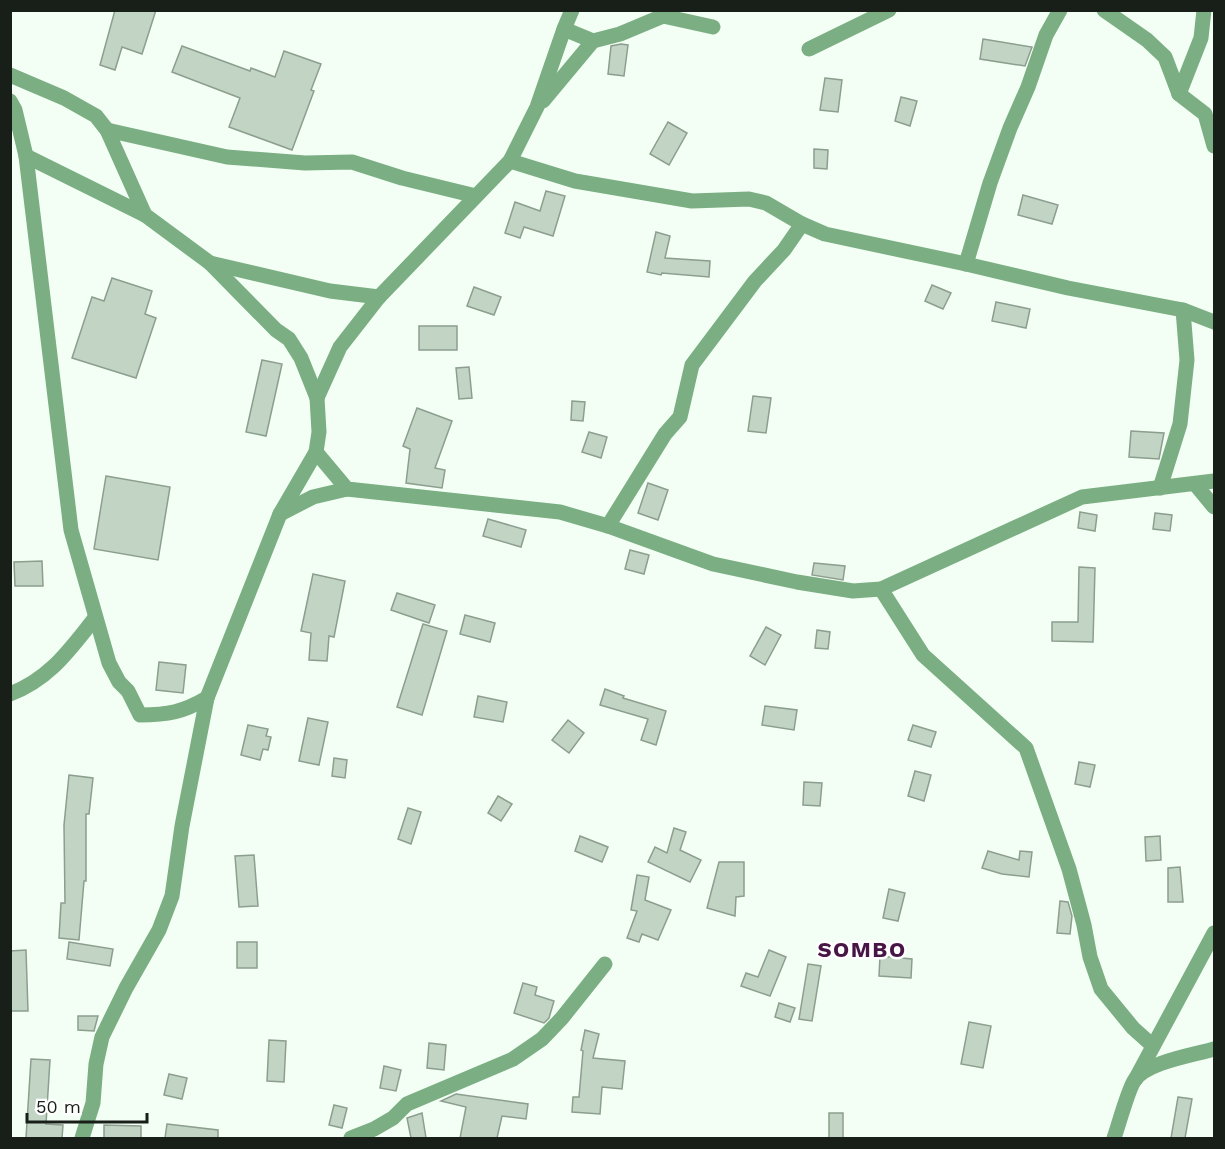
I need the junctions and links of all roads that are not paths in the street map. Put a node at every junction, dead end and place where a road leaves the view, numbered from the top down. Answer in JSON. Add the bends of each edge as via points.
{"nodes":[{"id":1,"x":572,"y":10,"type":"edge"},
{"id":2,"x":889,"y":10,"type":"edge"},
{"id":3,"x":1060,"y":10,"type":"edge"},
{"id":4,"x":1104,"y":10,"type":"edge"},
{"id":5,"x":1204,"y":10,"type":"edge"},
{"id":6,"x":713,"y":27,"type":"dead end"},
{"id":7,"x":564,"y":29,"type":"junction"},
{"id":8,"x":593,"y":41,"type":"junction"},
{"id":9,"x":809,"y":49,"type":"dead end"},
{"id":10,"x":10,"y":75,"type":"edge"},
{"id":11,"x":1179,"y":94,"type":"junction"},
{"id":12,"x":10,"y":101,"type":"edge"},
{"id":13,"x":537,"y":107,"type":"junction"},
{"id":14,"x":1211,"y":125,"type":"edge"},
{"id":15,"x":107,"y":130,"type":"junction"},
{"id":16,"x":1215,"y":146,"type":"edge"},
{"id":17,"x":26,"y":156,"type":"junction"},
{"id":18,"x":510,"y":161,"type":"junction"},
{"id":19,"x":476,"y":196,"type":"junction"},
{"id":20,"x":145,"y":215,"type":"junction"},
{"id":21,"x":802,"y":224,"type":"junction"},
{"id":22,"x":210,"y":263,"type":"junction"},
{"id":23,"x":966,"y":264,"type":"junction"},
{"id":24,"x":379,"y":297,"type":"junction"},
{"id":25,"x":1183,"y":310,"type":"junction"},
{"id":26,"x":1215,"y":322,"type":"edge"},
{"id":27,"x":317,"y":398,"type":"junction"},
{"id":28,"x":316,"y":452,"type":"junction"},
{"id":29,"x":1215,"y":481,"type":"edge"},
{"id":30,"x":1195,"y":484,"type":"junction"},
{"id":31,"x":1160,"y":488,"type":"junction"},
{"id":32,"x":347,"y":489,"type":"junction"},
{"id":33,"x":1215,"y":507,"type":"edge"},
{"id":34,"x":280,"y":514,"type":"junction"},
{"id":35,"x":608,"y":526,"type":"junction"},
{"id":36,"x":880,"y":589,"type":"junction"},
{"id":37,"x":95,"y":618,"type":"junction"},
{"id":38,"x":10,"y":694,"type":"edge"},
{"id":39,"x":207,"y":698,"type":"junction"},
{"id":40,"x":1215,"y":933,"type":"edge"},
{"id":41,"x":605,"y":964,"type":"dead end"},
{"id":42,"x":1153,"y":1046,"type":"junction"},
{"id":43,"x":1215,"y":1049,"type":"edge"},
{"id":44,"x":1135,"y":1080,"type":"junction"},
{"id":45,"x":82,"y":1138,"type":"edge"},
{"id":46,"x":351,"y":1138,"type":"edge"},
{"id":47,"x":1114,"y":1138,"type":"edge"}],
"edges":[{"from":1,"to":7,"type":"street"},
{"from":2,"to":9,"type":"street"},
{"from":3,"to":23,"type":"street","via":[[1046,34],[1010,128]]},
{"from":4,"to":11,"type":"street","via":[[1165,57]]},
{"from":5,"to":11,"type":"street","via":[[1201,38]]},
{"from":6,"to":8,"type":"street","via":[[663,15]]},
{"from":7,"to":8,"type":"street"},
{"from":7,"to":13,"type":"street"},
{"from":8,"to":13,"type":"street"},
{"from":10,"to":15,"type":"street","via":[[82,106]]},
{"from":11,"to":14,"type":"street","via":[[1204,114]]},
{"from":12,"to":17,"type":"street"},
{"from":13,"to":18,"type":"street"},
{"from":14,"to":16,"type":"street"},
{"from":15,"to":19,"type":"street","via":[[227,158],[352,162]]},
{"from":15,"to":20,"type":"street"},
{"from":17,"to":20,"type":"street"},
{"from":17,"to":37,"type":"street","via":[[71,530]]},
{"from":18,"to":19,"type":"street"},
{"from":18,"to":21,"type":"street","via":[[575,181],[692,201],[749,199],[766,203]]},
{"from":19,"to":24,"type":"street"},
{"from":20,"to":22,"type":"street"},
{"from":21,"to":23,"type":"street","via":[[825,234]]},
{"from":21,"to":35,"type":"street","via":[[692,365],[680,417],[665,434]]},
{"from":22,"to":24,"type":"street","via":[[330,291]]},
{"from":22,"to":27,"type":"street","via":[[289,339]]},
{"from":23,"to":25,"type":"street"},
{"from":24,"to":27,"type":"street","via":[[340,347]]},
{"from":25,"to":26,"type":"street"},
{"from":25,"to":31,"type":"street","via":[[1187,360],[1180,423]]},
{"from":27,"to":28,"type":"street"},
{"from":28,"to":32,"type":"street"},
{"from":28,"to":34,"type":"street"},
{"from":29,"to":30,"type":"street"},
{"from":30,"to":31,"type":"street"},
{"from":30,"to":33,"type":"street"},
{"from":31,"to":36,"type":"street","via":[[1082,497],[1064,503]]},
{"from":32,"to":34,"type":"street","via":[[313,497]]},
{"from":32,"to":35,"type":"street","via":[[560,512]]},
{"from":34,"to":39,"type":"street"},
{"from":35,"to":36,"type":"street","via":[[723,566],[853,591]]},
{"from":36,"to":42,"type":"street","via":[[923,655],[1026,748],[1069,869],[1101,989]]},
{"from":37,"to":38,"type":"street","via":[[57,666]]},
{"from":37,"to":39,"type":"street","via":[[109,663],[140,715],[165,715]]},
{"from":39,"to":45,"type":"street","via":[[172,896],[159,930],[102,1037],[93,1102]]},
{"from":40,"to":42,"type":"street"},
{"from":41,"to":46,"type":"street","via":[[562,1018],[532,1046],[513,1059],[407,1104],[393,1118]]},
{"from":42,"to":44,"type":"street"},
{"from":43,"to":44,"type":"street","via":[[1170,1060]]},
{"from":44,"to":47,"type":"street"}]}
